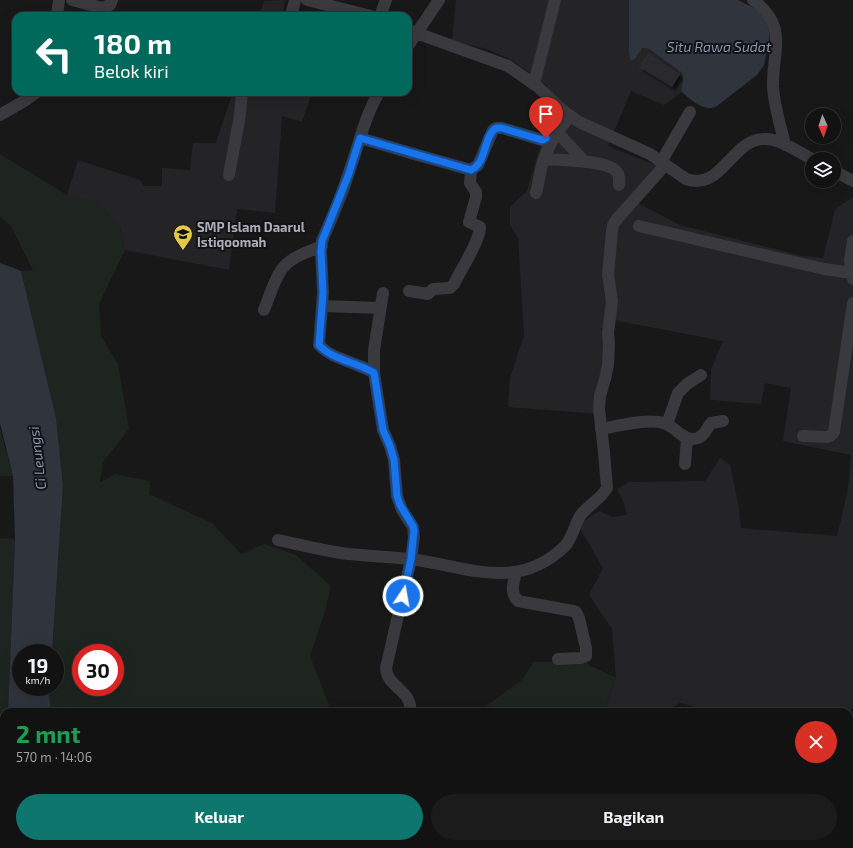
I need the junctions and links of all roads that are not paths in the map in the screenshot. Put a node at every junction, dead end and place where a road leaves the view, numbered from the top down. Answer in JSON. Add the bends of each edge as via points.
{"nodes":[{"id":1,"x":59,"y":0,"type":"edge"},
{"id":2,"x":72,"y":0,"type":"edge"},
{"id":3,"x":112,"y":0,"type":"edge"},
{"id":4,"x":295,"y":0,"type":"edge"},
{"id":5,"x":307,"y":0,"type":"edge"},
{"id":6,"x":386,"y":0,"type":"edge"},
{"id":7,"x":439,"y":0,"type":"edge"},
{"id":8,"x":555,"y":0,"type":"edge"},
{"id":9,"x":757,"y":1,"type":"edge"},
{"id":10,"x":342,"y":4,"type":"edge"},
{"id":11,"x":58,"y":12,"type":"edge"},
{"id":12,"x":292,"y":12,"type":"edge"},
{"id":13,"x":361,"y":12,"type":"edge"},
{"id":14,"x":382,"y":12,"type":"edge"},
{"id":15,"x":412,"y":32,"type":"edge"},
{"id":16,"x":534,"y":84,"type":"junction"},
{"id":17,"x":32,"y":96,"type":"edge"},
{"id":18,"x":242,"y":96,"type":"edge"},
{"id":19,"x":377,"y":96,"type":"edge"},
{"id":20,"x":690,"y":112,"type":"dead end"},
{"id":21,"x":566,"y":113,"type":"junction"},
{"id":22,"x":0,"y":115,"type":"edge"},
{"id":23,"x":557,"y":132,"type":"junction"},
{"id":24,"x":360,"y":138,"type":"junction"},
{"id":25,"x":785,"y":145,"type":"junction"},
{"id":26,"x":805,"y":155,"type":"edge"},
{"id":27,"x":544,"y":159,"type":"junction"},
{"id":28,"x":586,"y":162,"type":"junction"},
{"id":29,"x":663,"y":163,"type":"junction"},
{"id":30,"x":471,"y":170,"type":"junction"},
{"id":31,"x":841,"y":175,"type":"edge"},
{"id":32,"x":229,"y":176,"type":"dead end"},
{"id":33,"x":853,"y":181,"type":"edge"},
{"id":34,"x":619,"y":186,"type":"dead end"},
{"id":35,"x":536,"y":193,"type":"dead end"},
{"id":36,"x":639,"y":226,"type":"dead end"},
{"id":37,"x":853,"y":241,"type":"edge"},
{"id":38,"x":322,"y":246,"type":"junction"},
{"id":39,"x":852,"y":277,"type":"edge"},
{"id":40,"x":409,"y":291,"type":"dead end"},
{"id":41,"x":383,"y":293,"type":"dead end"},
{"id":42,"x":853,"y":303,"type":"edge"},
{"id":43,"x":322,"y":306,"type":"junction"},
{"id":44,"x":380,"y":308,"type":"junction"},
{"id":45,"x":264,"y":310,"type":"dead end"},
{"id":46,"x":374,"y":373,"type":"junction"},
{"id":47,"x":701,"y":375,"type":"dead end"},
{"id":48,"x":723,"y":421,"type":"dead end"},
{"id":49,"x":668,"y":424,"type":"junction"},
{"id":50,"x":601,"y":429,"type":"junction"},
{"id":51,"x":803,"y":436,"type":"dead end"},
{"id":52,"x":687,"y":438,"type":"junction"},
{"id":53,"x":685,"y":464,"type":"dead end"},
{"id":54,"x":278,"y":540,"type":"dead end"},
{"id":55,"x":411,"y":559,"type":"junction"},
{"id":56,"x":516,"y":572,"type":"junction"},
{"id":57,"x":558,"y":659,"type":"dead end"},
{"id":58,"x":410,"y":708,"type":"edge"}],
"edges":[{"from":1,"to":11,"type":"street"},
{"from":2,"to":3,"type":"street","via":[[102,8],[110,5]]},
{"from":4,"to":12,"type":"street"},
{"from":5,"to":10,"type":"street"},
{"from":6,"to":14,"type":"street"},
{"from":7,"to":15,"type":"street"},
{"from":8,"to":16,"type":"street"},
{"from":9,"to":25,"type":"street","via":[[772,19],[776,31],[773,88]]},
{"from":10,"to":13,"type":"street"},
{"from":15,"to":16,"type":"street","via":[[508,66]]},
{"from":16,"to":21,"type":"street"},
{"from":17,"to":22,"type":"street"},
{"from":18,"to":32,"type":"street"},
{"from":19,"to":24,"type":"street"},
{"from":20,"to":29,"type":"street"},
{"from":21,"to":23,"type":"street"},
{"from":21,"to":29,"type":"street","via":[[579,122],[650,154]]},
{"from":21,"to":30,"type":"street","via":[[542,140],[496,128],[478,164]]},
{"from":23,"to":27,"type":"street"},
{"from":23,"to":28,"type":"street"},
{"from":24,"to":30,"type":"street"},
{"from":24,"to":38,"type":"street"},
{"from":25,"to":26,"type":"street"},
{"from":25,"to":29,"type":"street","via":[[771,139],[746,144],[713,176],[700,182],[686,179]]},
{"from":27,"to":28,"type":"street"},
{"from":27,"to":35,"type":"street"},
{"from":28,"to":34,"type":"street","via":[[614,169],[619,175]]},
{"from":29,"to":50,"type":"street","via":[[613,225],[608,275],[612,301],[608,332],[608,365],[600,396]]},
{"from":30,"to":40,"type":"street","via":[[470,183],[476,197],[469,222],[480,228],[472,251],[450,288],[433,289],[428,294]]},
{"from":31,"to":33,"type":"street"},
{"from":36,"to":39,"type":"street"},
{"from":37,"to":39,"type":"street","via":[[850,257]]},
{"from":38,"to":43,"type":"street"},
{"from":38,"to":45,"type":"street","via":[[298,256],[280,271]]},
{"from":41,"to":44,"type":"street"},
{"from":42,"to":51,"type":"street","via":[[834,432],[830,436]]},
{"from":43,"to":44,"type":"street"},
{"from":43,"to":46,"type":"street","via":[[319,345],[336,356]]},
{"from":44,"to":46,"type":"street","via":[[374,350]]},
{"from":46,"to":55,"type":"street","via":[[383,430],[394,460],[397,496],[414,531]]},
{"from":47,"to":49,"type":"street","via":[[682,387],[674,401]]},
{"from":48,"to":52,"type":"street","via":[[711,423],[699,438]]},
{"from":49,"to":50,"type":"street","via":[[647,422]]},
{"from":49,"to":52,"type":"street"},
{"from":50,"to":56,"type":"street","via":[[606,490],[582,513],[565,546],[537,565]]},
{"from":52,"to":53,"type":"street"},
{"from":54,"to":55,"type":"street","via":[[333,552]]},
{"from":55,"to":56,"type":"street","via":[[496,574]]},
{"from":55,"to":58,"type":"street","via":[[386,668],[389,679],[408,698]]},
{"from":56,"to":57,"type":"street","via":[[512,592],[518,601],[573,611],[578,615],[586,656]]}]}
